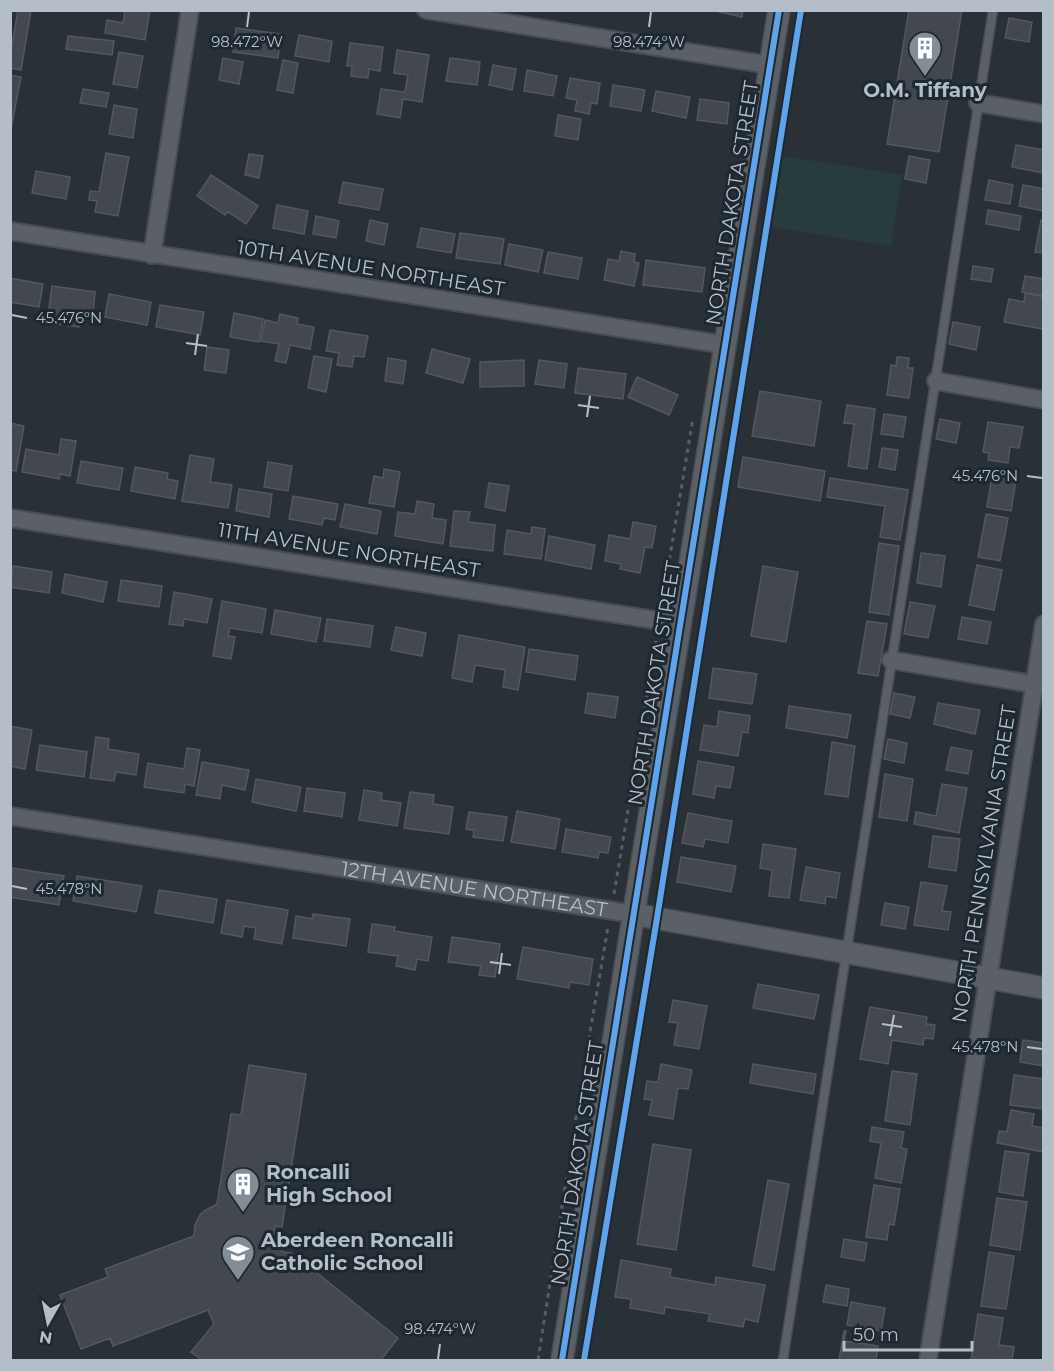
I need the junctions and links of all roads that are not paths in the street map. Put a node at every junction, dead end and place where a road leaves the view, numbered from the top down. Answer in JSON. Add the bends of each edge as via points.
{"nodes":[{"id":1,"x":190,"y":10,"type":"edge"},
{"id":2,"x":426,"y":10,"type":"edge"},
{"id":3,"x":779,"y":10,"type":"edge"},
{"id":4,"x":993,"y":10,"type":"edge"},
{"id":5,"x":492,"y":16,"type":"edge"},
{"id":6,"x":770,"y":65,"type":"junction"},
{"id":7,"x":978,"y":103,"type":"junction"},
{"id":8,"x":1044,"y":114,"type":"edge"},
{"id":9,"x":10,"y":231,"type":"edge"},
{"id":10,"x":152,"y":255,"type":"junction"},
{"id":11,"x":726,"y":345,"type":"junction"},
{"id":12,"x":936,"y":381,"type":"junction"},
{"id":13,"x":1044,"y":400,"type":"edge"},
{"id":14,"x":10,"y":518,"type":"edge"},
{"id":15,"x":670,"y":622,"type":"junction"},
{"id":16,"x":1044,"y":624,"type":"edge"},
{"id":17,"x":891,"y":660,"type":"junction"},
{"id":18,"x":1039,"y":685,"type":"edge"},
{"id":19,"x":10,"y":816,"type":"edge"},
{"id":20,"x":633,"y":914,"type":"junction"},
{"id":21,"x":848,"y":953,"type":"junction"},
{"id":22,"x":988,"y":978,"type":"junction"},
{"id":23,"x":1044,"y":988,"type":"edge"},
{"id":24,"x":562,"y":1360,"type":"edge"},
{"id":25,"x":783,"y":1360,"type":"edge"},
{"id":26,"x":928,"y":1360,"type":"edge"}],
"edges":[{"from":1,"to":10,"type":"street"},
{"from":2,"to":5,"type":"street"},
{"from":3,"to":6,"type":"street","name":"NORTH DAKOTA STREET"},
{"from":4,"to":7,"type":"lane"},
{"from":5,"to":6,"type":"street"},
{"from":6,"to":11,"type":"street","name":"NORTH DAKOTA STREET"},
{"from":7,"to":8,"type":"street"},
{"from":7,"to":12,"type":"lane"},
{"from":9,"to":10,"type":"street","name":"10TH AVENUE NORTHEAST"},
{"from":10,"to":11,"type":"street","name":"10TH AVENUE NORTHEAST"},
{"from":11,"to":15,"type":"street","name":"NORTH DAKOTA STREET"},
{"from":12,"to":13,"type":"street"},
{"from":12,"to":17,"type":"lane"},
{"from":14,"to":15,"type":"street","name":"11TH AVENUE NORTHEAST"},
{"from":15,"to":20,"type":"street","name":"NORTH DAKOTA STREET"},
{"from":16,"to":18,"type":"street","name":"NORTH PENNSYLVANIA STREET"},
{"from":17,"to":18,"type":"street"},
{"from":17,"to":21,"type":"lane"},
{"from":18,"to":22,"type":"street","name":"NORTH PENNSYLVANIA STREET"},
{"from":19,"to":20,"type":"street","name":"12TH AVENUE NORTHEAST"},
{"from":20,"to":21,"type":"street","name":"12TH AVENUE NORTHEAST"},
{"from":20,"to":24,"type":"street","name":"NORTH DAKOTA STREET"},
{"from":21,"to":22,"type":"street","name":"12TH AVENUE NORTHEAST"},
{"from":21,"to":25,"type":"lane"},
{"from":22,"to":23,"type":"street","name":"12TH AVENUE NORTHEAST"},
{"from":22,"to":26,"type":"street","name":"NORTH PENNSYLVANIA STREET"}]}
